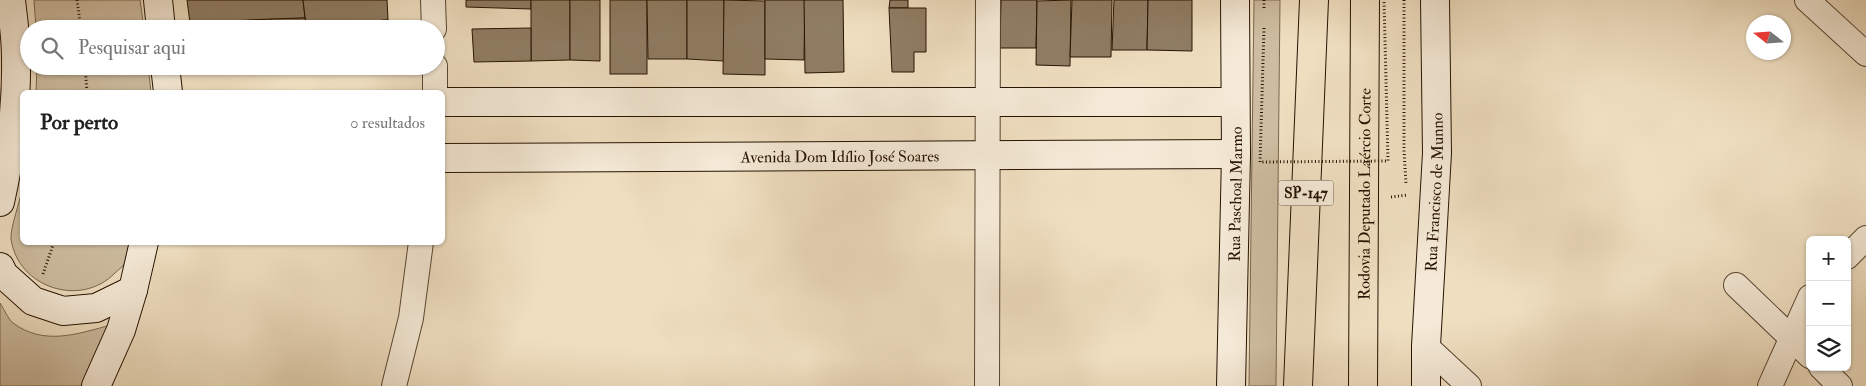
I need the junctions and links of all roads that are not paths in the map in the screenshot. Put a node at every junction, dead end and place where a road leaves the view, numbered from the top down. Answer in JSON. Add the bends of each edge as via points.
{"nodes":[{"id":1,"x":11,"y":0,"type":"edge"},
{"id":2,"x":158,"y":0,"type":"edge"},
{"id":3,"x":433,"y":0,"type":"edge"},
{"id":4,"x":988,"y":0,"type":"edge"},
{"id":5,"x":1235,"y":0,"type":"edge"},
{"id":6,"x":1314,"y":0,"type":"edge"},
{"id":7,"x":1365,"y":0,"type":"edge"},
{"id":8,"x":1807,"y":0,"type":"edge"},
{"id":9,"x":1437,"y":5,"type":"edge"},
{"id":10,"x":160,"y":20,"type":"edge"},
{"id":11,"x":434,"y":20,"type":"edge"},
{"id":12,"x":1866,"y":54,"type":"edge"},
{"id":13,"x":166,"y":75,"type":"edge"},
{"id":14,"x":435,"y":75,"type":"edge"},
{"id":15,"x":168,"y":90,"type":"edge"},
{"id":16,"x":436,"y":90,"type":"edge"},
{"id":17,"x":445,"y":102,"type":"edge"},
{"id":18,"x":988,"y":102,"type":"junction"},
{"id":19,"x":1235,"y":102,"type":"junction"},
{"id":20,"x":5,"y":153,"type":"edge"},
{"id":21,"x":1236,"y":154,"type":"junction"},
{"id":22,"x":987,"y":155,"type":"junction"},
{"id":23,"x":445,"y":158,"type":"edge"},
{"id":24,"x":0,"y":202,"type":"edge"},
{"id":25,"x":1866,"y":238,"type":"edge"},
{"id":26,"x":143,"y":245,"type":"edge"},
{"id":27,"x":421,"y":245,"type":"edge"},
{"id":28,"x":1851,"y":253,"type":"edge"},
{"id":29,"x":0,"y":267,"type":"edge"},
{"id":30,"x":1736,"y":286,"type":"dead end"},
{"id":31,"x":133,"y":290,"type":"junction"},
{"id":32,"x":1806,"y":306,"type":"edge"},
{"id":33,"x":1791,"y":338,"type":"junction"},
{"id":34,"x":1426,"y":346,"type":"junction"},
{"id":35,"x":1806,"y":352,"type":"edge"},
{"id":36,"x":1825,"y":371,"type":"edge"},
{"id":37,"x":96,"y":386,"type":"edge"},
{"id":38,"x":394,"y":386,"type":"edge"},
{"id":39,"x":987,"y":386,"type":"edge"},
{"id":40,"x":1231,"y":386,"type":"edge"},
{"id":41,"x":1298,"y":386,"type":"edge"},
{"id":42,"x":1363,"y":386,"type":"edge"},
{"id":43,"x":1426,"y":386,"type":"edge"},
{"id":44,"x":1469,"y":386,"type":"edge"},
{"id":45,"x":1770,"y":386,"type":"edge"},
{"id":46,"x":1840,"y":386,"type":"edge"}],
"edges":[{"from":1,"to":20,"type":"street","via":[[16,56],[15,109]]},
{"from":2,"to":10,"type":"street"},
{"from":3,"to":11,"type":"street"},
{"from":4,"to":18,"type":"street"},
{"from":5,"to":19,"type":"street","name":"Rua Paschoal Marmo"},
{"from":6,"to":41,"type":"highway","number":"SP-147"},
{"from":7,"to":42,"type":"highway","name":"Rodovia Deputado Laércio Corte"},
{"from":8,"to":12,"type":"street"},
{"from":9,"to":34,"type":"street","name":"Rua Francisco de Munno","via":[[1437,153]]},
{"from":13,"to":15,"type":"street"},
{"from":14,"to":16,"type":"street"},
{"from":17,"to":18,"type":"street"},
{"from":18,"to":19,"type":"street"},
{"from":18,"to":22,"type":"street"},
{"from":19,"to":21,"type":"street","name":"Rua Paschoal Marmo"},
{"from":20,"to":24,"type":"street"},
{"from":21,"to":22,"type":"street","name":"Avenida Dom Idílio José Soares"},
{"from":21,"to":40,"type":"street","name":"Rua Paschoal Marmo"},
{"from":22,"to":23,"type":"street","name":"Avenida Dom Idílio José Soares"},
{"from":22,"to":39,"type":"street"},
{"from":25,"to":28,"type":"street"},
{"from":26,"to":31,"type":"street"},
{"from":27,"to":38,"type":"street","via":[[411,318]]},
{"from":29,"to":31,"type":"street","via":[[4,275],[33,301],[63,311],[96,308]]},
{"from":30,"to":33,"type":"street"},
{"from":31,"to":37,"type":"street"},
{"from":32,"to":33,"type":"street"},
{"from":33,"to":35,"type":"street"},
{"from":33,"to":45,"type":"street"},
{"from":34,"to":43,"type":"street","name":"Rua Francisco de Munno"},
{"from":34,"to":44,"type":"street"},
{"from":36,"to":46,"type":"street"}]}
